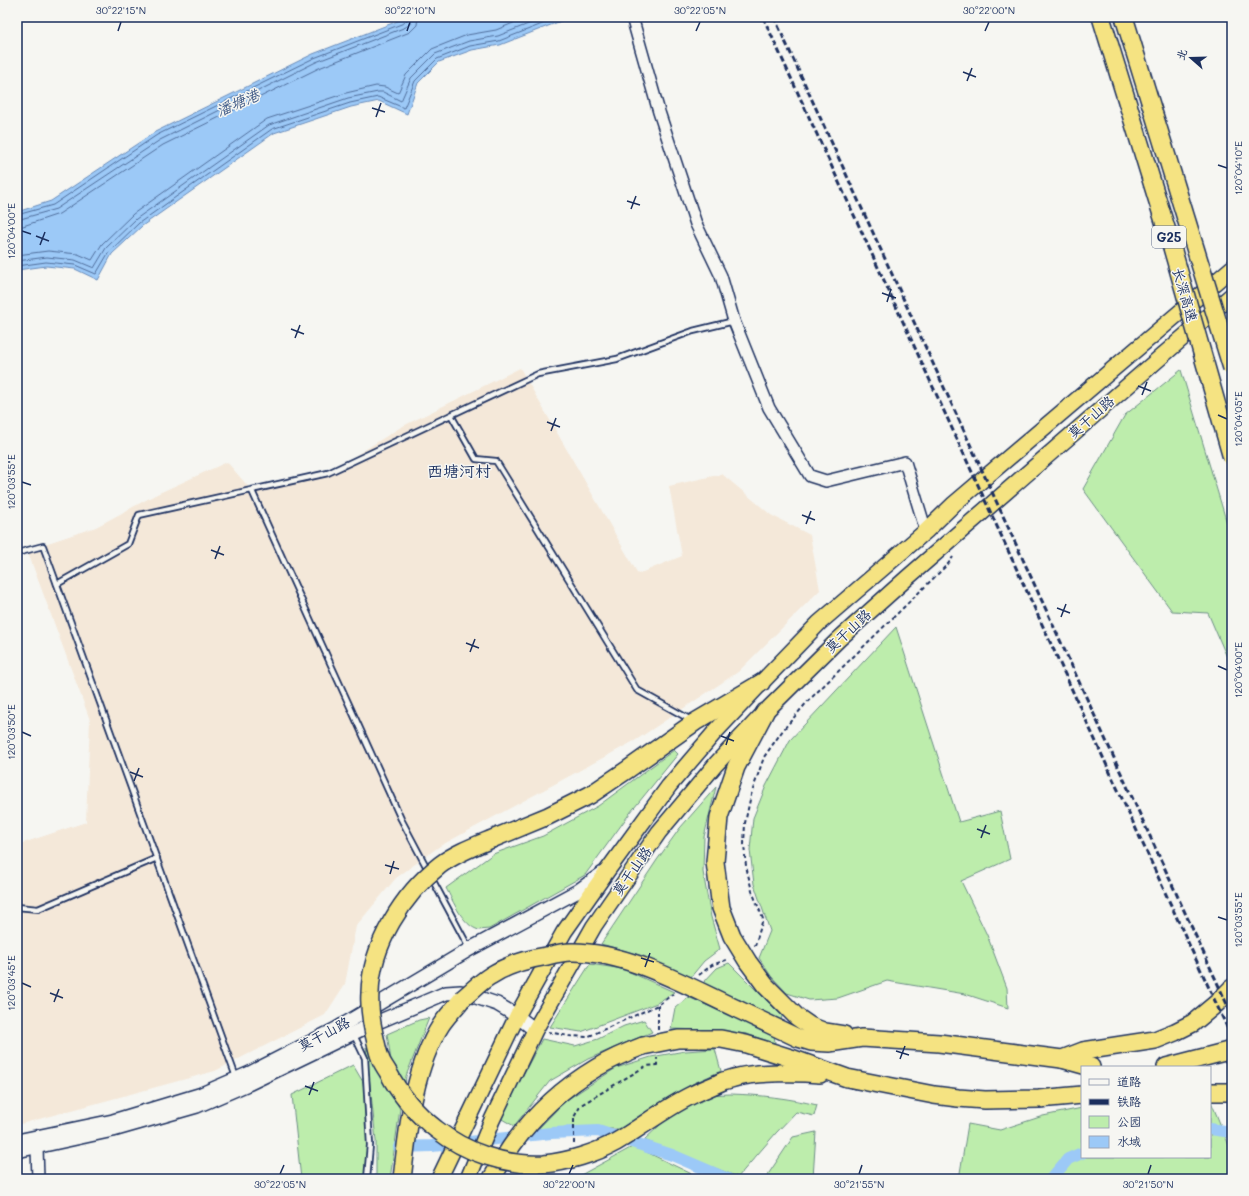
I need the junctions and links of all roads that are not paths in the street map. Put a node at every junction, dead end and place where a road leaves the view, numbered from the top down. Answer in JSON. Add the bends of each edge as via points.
{"nodes":[{"id":1,"x":632,"y":17,"type":"edge"},
{"id":2,"x":1101,"y":17,"type":"edge"},
{"id":3,"x":1124,"y":17,"type":"edge"},
{"id":4,"x":1232,"y":268,"type":"edge"},
{"id":5,"x":1232,"y":295,"type":"edge"},
{"id":6,"x":734,"y":321,"type":"junction"},
{"id":7,"x":1232,"y":368,"type":"edge"},
{"id":8,"x":451,"y":415,"type":"junction"},
{"id":9,"x":1232,"y":458,"type":"edge"},
{"id":10,"x":252,"y":491,"type":"junction"},
{"id":11,"x":926,"y":531,"type":"junction"},
{"id":12,"x":17,"y":553,"type":"edge"},
{"id":13,"x":57,"y":584,"type":"junction"},
{"id":14,"x":761,"y":682,"type":"junction"},
{"id":15,"x":765,"y":712,"type":"junction"},
{"id":16,"x":694,"y":722,"type":"junction"},
{"id":17,"x":157,"y":858,"type":"junction"},
{"id":18,"x":606,"y":871,"type":"junction"},
{"id":19,"x":17,"y":907,"type":"edge"},
{"id":20,"x":470,"y":949,"type":"junction"},
{"id":21,"x":1232,"y":988,"type":"edge"},
{"id":22,"x":517,"y":1016,"type":"junction"},
{"id":23,"x":535,"y":1030,"type":"junction"},
{"id":24,"x":353,"y":1033,"type":"junction"},
{"id":25,"x":862,"y":1038,"type":"junction"},
{"id":26,"x":1232,"y":1050,"type":"edge"},
{"id":27,"x":1062,"y":1059,"type":"junction"},
{"id":28,"x":1232,"y":1062,"type":"edge"},
{"id":29,"x":1087,"y":1066,"type":"edge"},
{"id":30,"x":1170,"y":1066,"type":"edge"},
{"id":31,"x":1211,"y":1068,"type":"edge"},
{"id":32,"x":848,"y":1078,"type":"junction"},
{"id":33,"x":237,"y":1079,"type":"junction"},
{"id":34,"x":1211,"y":1092,"type":"edge"},
{"id":35,"x":1232,"y":1092,"type":"edge"},
{"id":36,"x":1081,"y":1095,"type":"edge"},
{"id":37,"x":17,"y":1141,"type":"edge"},
{"id":38,"x":37,"y":1148,"type":"junction"},
{"id":39,"x":17,"y":1151,"type":"edge"},
{"id":40,"x":470,"y":1175,"type":"edge"},
{"id":41,"x":492,"y":1178,"type":"edge"},
{"id":42,"x":38,"y":1179,"type":"edge"},
{"id":43,"x":367,"y":1179,"type":"edge"},
{"id":44,"x":402,"y":1179,"type":"edge"},
{"id":45,"x":439,"y":1179,"type":"edge"}],
"edges":[{"from":1,"to":6,"type":"street","via":[[659,112],[696,224],[721,276]]},
{"from":2,"to":9,"type":"highway","name":"长深高速","number":"G25","bridge":true,"via":[[1171,244]]},
{"from":3,"to":7,"type":"highway","name":"长深高速","number":"G25","bridge":true},
{"from":4,"to":11,"type":"highway","name":"莫干山路","via":[[954,504]]},
{"from":5,"to":15,"type":"highway","name":"莫干山路","via":[[907,578],[839,639]]},
{"from":6,"to":8,"type":"lane","via":[[693,331],[617,358],[538,374]]},
{"from":6,"to":11,"type":"street","via":[[769,408],[810,476],[826,481],[905,462]]},
{"from":8,"to":10,"type":"lane","via":[[328,473]]},
{"from":8,"to":16,"type":"lane","via":[[476,459],[496,461],[637,690]]},
{"from":10,"to":13,"type":"lane","via":[[139,515],[128,544]]},
{"from":10,"to":20,"type":"lane","via":[[401,819]]},
{"from":11,"to":14,"type":"highway","name":"莫干山路","via":[[820,623]]},
{"from":12,"to":13,"type":"lane","via":[[43,546]]},
{"from":13,"to":17,"type":"lane"},
{"from":14,"to":16,"type":"highway"},
{"from":14,"to":18,"type":"highway","name":"莫干山路","via":[[670,786]]},
{"from":15,"to":23,"type":"highway","name":"莫干山路","via":[[716,764],[659,832],[594,926]]},
{"from":15,"to":25,"type":"highway","via":[[736,767],[719,817],[715,862],[721,908],[732,936],[748,962],[765,986],[797,1018],[825,1032]]},
{"from":16,"to":32,"type":"highway","bridge":true,"via":[[590,795],[548,816],[463,851],[424,879],[392,922],[382,940],[374,966],[370,992],[371,1016],[380,1058],[397,1090],[422,1119],[466,1148],[488,1157],[514,1163],[545,1164],[580,1157],[615,1143],[691,1095],[738,1077],[769,1073],[811,1073]]},
{"from":17,"to":19,"type":"lane","via":[[38,909]]},
{"from":17,"to":33,"type":"lane"},
{"from":18,"to":20,"type":"main road","name":"莫干山路","via":[[578,891]]},
{"from":18,"to":22,"type":"highway","name":"莫干山路","via":[[564,932]]},
{"from":20,"to":33,"type":"main road","name":"莫干山路","via":[[336,1029]]},
{"from":21,"to":27,"type":"highway","via":[[1205,1013],[1175,1032],[1155,1040],[1083,1051]]},
{"from":22,"to":23,"type":"main road","name":"莫干山路"},
{"from":22,"to":24,"type":"main road","name":"莫干山路","via":[[497,1004],[462,992],[446,993]]},
{"from":22,"to":45,"type":"highway","name":"莫干山路"},
{"from":23,"to":40,"type":"highway","name":"莫干山路","via":[[492,1120]]},
{"from":24,"to":38,"type":"main road","name":"莫干山路","via":[[197,1106],[114,1130]]},
{"from":24,"to":43,"type":"lane","via":[[365,1058],[370,1145]]},
{"from":25,"to":27,"type":"highway","via":[[939,1043]]},
{"from":25,"to":44,"type":"highway","bridge":true,"via":[[829,1043],[798,1038],[648,969],[604,955],[571,952],[537,957],[514,964],[490,976],[462,999],[441,1025],[426,1056],[415,1088]]},
{"from":26,"to":30,"type":"highway"},
{"from":27,"to":29,"type":"highway"},
{"from":28,"to":31,"type":"highway"},
{"from":32,"to":36,"type":"highway","via":[[965,1099],[1039,1099]]},
{"from":32,"to":41,"type":"highway","bridge":true,"via":[[746,1044],[722,1039],[678,1039],[644,1046],[596,1067],[564,1090],[541,1111],[513,1144]]},
{"from":33,"to":37,"type":"main road","name":"莫干山路","via":[[199,1095],[113,1121]]},
{"from":34,"to":35,"type":"highway"},
{"from":38,"to":39,"type":"main road","name":"莫干山路"},
{"from":38,"to":42,"type":"street"}]}
